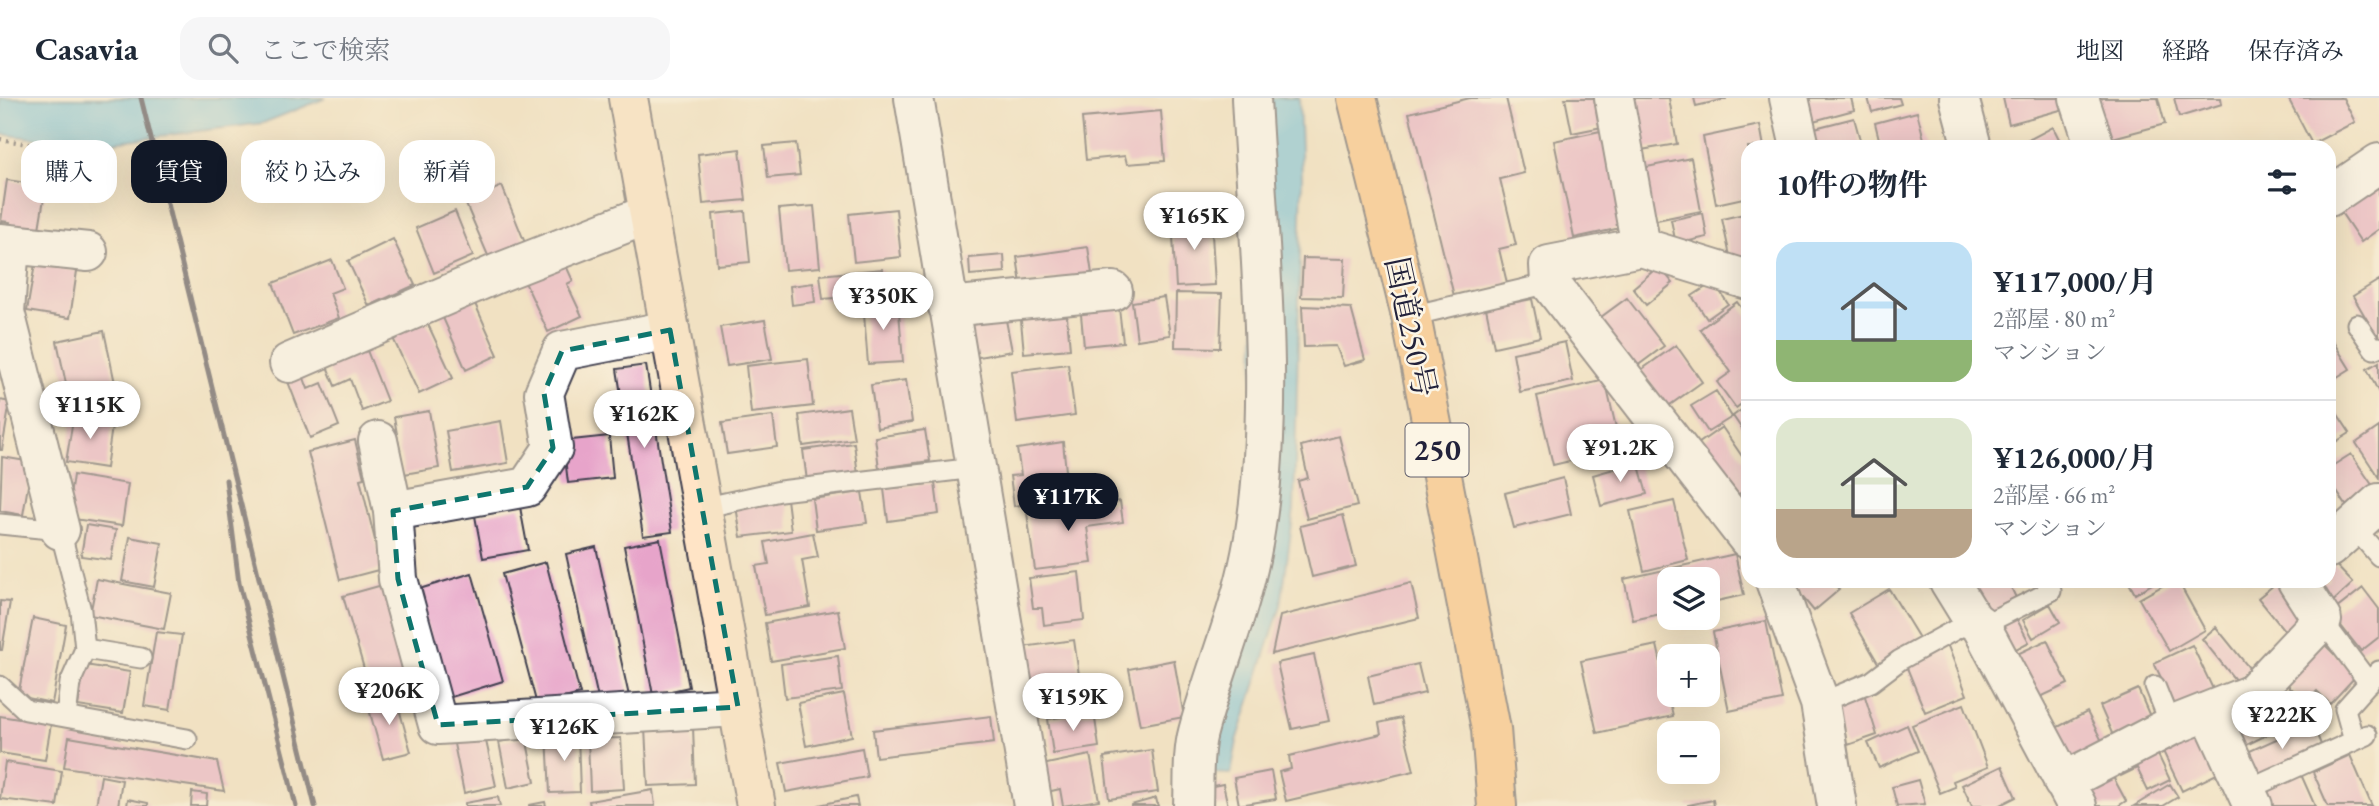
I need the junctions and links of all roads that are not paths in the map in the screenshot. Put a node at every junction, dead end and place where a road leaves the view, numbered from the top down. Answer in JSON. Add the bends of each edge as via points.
{"nodes":[{"id":1,"x":628,"y":98,"type":"edge"},
{"id":2,"x":914,"y":98,"type":"edge"},
{"id":3,"x":1251,"y":98,"type":"edge"},
{"id":4,"x":1357,"y":98,"type":"edge"},
{"id":5,"x":1614,"y":98,"type":"edge"},
{"id":6,"x":1789,"y":98,"type":"edge"},
{"id":7,"x":1959,"y":98,"type":"edge"},
{"id":8,"x":2079,"y":98,"type":"edge"},
{"id":9,"x":1798,"y":140,"type":"edge"},
{"id":10,"x":1970,"y":140,"type":"edge"},
{"id":11,"x":2093,"y":140,"type":"edge"},
{"id":12,"x":2379,"y":163,"type":"edge"},
{"id":13,"x":2336,"y":192,"type":"edge"},
{"id":14,"x":649,"y":214,"type":"junction"},
{"id":15,"x":5,"y":244,"type":"edge"},
{"id":16,"x":1641,"y":247,"type":"junction"},
{"id":17,"x":88,"y":252,"type":"dead end"},
{"id":18,"x":1741,"y":278,"type":"edge"},
{"id":19,"x":1550,"y":283,"type":"junction"},
{"id":20,"x":1113,"y":291,"type":"dead end"},
{"id":21,"x":948,"y":307,"type":"junction"},
{"id":22,"x":1411,"y":316,"type":"junction"},
{"id":23,"x":2357,"y":324,"type":"dead end"},
{"id":24,"x":670,"y":330,"type":"junction"},
{"id":25,"x":2379,"y":347,"type":"edge"},
{"id":26,"x":289,"y":363,"type":"dead end"},
{"id":27,"x":12,"y":387,"type":"edge"},
{"id":28,"x":378,"y":441,"type":"dead end"},
{"id":29,"x":975,"y":468,"type":"junction"},
{"id":30,"x":702,"y":508,"type":"junction"},
{"id":31,"x":393,"y":511,"type":"junction"},
{"id":32,"x":0,"y":524,"type":"edge"},
{"id":33,"x":2354,"y":526,"type":"edge"},
{"id":34,"x":60,"y":530,"type":"junction"},
{"id":35,"x":1741,"y":530,"type":"edge"},
{"id":36,"x":2379,"y":556,"type":"edge"},
{"id":37,"x":1778,"y":588,"type":"edge"},
{"id":38,"x":1954,"y":588,"type":"edge"},
{"id":39,"x":2049,"y":588,"type":"edge"},
{"id":40,"x":2301,"y":588,"type":"edge"},
{"id":41,"x":2322,"y":620,"type":"junction"},
{"id":42,"x":1977,"y":623,"type":"junction"},
{"id":43,"x":85,"y":649,"type":"junction"},
{"id":44,"x":141,"y":658,"type":"dead end"},
{"id":45,"x":2374,"y":677,"type":"edge"},
{"id":46,"x":0,"y":686,"type":"edge"},
{"id":47,"x":2155,"y":686,"type":"dead end"},
{"id":48,"x":1820,"y":703,"type":"junction"},
{"id":49,"x":738,"y":707,"type":"junction"},
{"id":50,"x":2210,"y":713,"type":"junction"},
{"id":51,"x":65,"y":717,"type":"junction"},
{"id":52,"x":2171,"y":726,"type":"junction"},
{"id":53,"x":187,"y":739,"type":"dead end"},
{"id":54,"x":2070,"y":794,"type":"edge"},
{"id":55,"x":2250,"y":798,"type":"edge"},
{"id":56,"x":756,"y":806,"type":"edge"},
{"id":57,"x":1033,"y":806,"type":"edge"},
{"id":58,"x":1193,"y":806,"type":"edge"},
{"id":59,"x":1497,"y":806,"type":"edge"},
{"id":60,"x":1837,"y":806,"type":"edge"}],
"edges":[{"from":1,"to":14,"type":"street"},
{"from":2,"to":21,"type":"street"},
{"from":3,"to":58,"type":"street","via":[[1264,354],[1262,456],[1252,553],[1197,735]]},
{"from":4,"to":22,"type":"highway","name":"国道250号","number":"250"},
{"from":5,"to":16,"type":"street"},
{"from":6,"to":9,"type":"street"},
{"from":7,"to":10,"type":"street"},
{"from":8,"to":11,"type":"street"},
{"from":12,"to":13,"type":"street"},
{"from":14,"to":24,"type":"street"},
{"from":14,"to":26,"type":"street"},
{"from":15,"to":17,"type":"street"},
{"from":15,"to":27,"type":"street"},
{"from":16,"to":18,"type":"street"},
{"from":16,"to":19,"type":"street","via":[[1549,265]]},
{"from":19,"to":22,"type":"lane"},
{"from":19,"to":35,"type":"street"},
{"from":20,"to":21,"type":"street"},
{"from":21,"to":29,"type":"street"},
{"from":22,"to":59,"type":"highway","name":"国道250号","number":"250","via":[[1491,729]]},
{"from":23,"to":25,"type":"lane","via":[[2374,349]]},
{"from":24,"to":30,"type":"street"},
{"from":24,"to":31,"type":"street","via":[[562,351],[544,393],[553,448],[527,487]]},
{"from":27,"to":34,"type":"street"},
{"from":28,"to":31,"type":"street"},
{"from":29,"to":30,"type":"lane","via":[[780,491]]},
{"from":29,"to":57,"type":"street"},
{"from":30,"to":49,"type":"street"},
{"from":31,"to":49,"type":"street","via":[[398,579],[438,725]]},
{"from":32,"to":34,"type":"lane"},
{"from":33,"to":36,"type":"lane"},
{"from":34,"to":43,"type":"lane","via":[[81,611]]},
{"from":37,"to":48,"type":"street"},
{"from":38,"to":42,"type":"street"},
{"from":39,"to":42,"type":"lane","via":[[2051,592]]},
{"from":40,"to":41,"type":"street"},
{"from":41,"to":45,"type":"lane"},
{"from":41,"to":50,"type":"street","via":[[2252,694]]},
{"from":42,"to":48,"type":"lane","via":[[1900,660],[1871,682]]},
{"from":42,"to":54,"type":"street"},
{"from":43,"to":44,"type":"lane"},
{"from":43,"to":51,"type":"lane","via":[[70,683]]},
{"from":45,"to":55,"type":"lane","via":[[2346,709],[2361,738]]},
{"from":46,"to":51,"type":"lane","via":[[26,710]]},
{"from":47,"to":52,"type":"lane"},
{"from":48,"to":60,"type":"street"},
{"from":49,"to":56,"type":"street"},
{"from":50,"to":52,"type":"street"},
{"from":50,"to":55,"type":"street"},
{"from":51,"to":53,"type":"lane"},
{"from":52,"to":54,"type":"street"}]}
